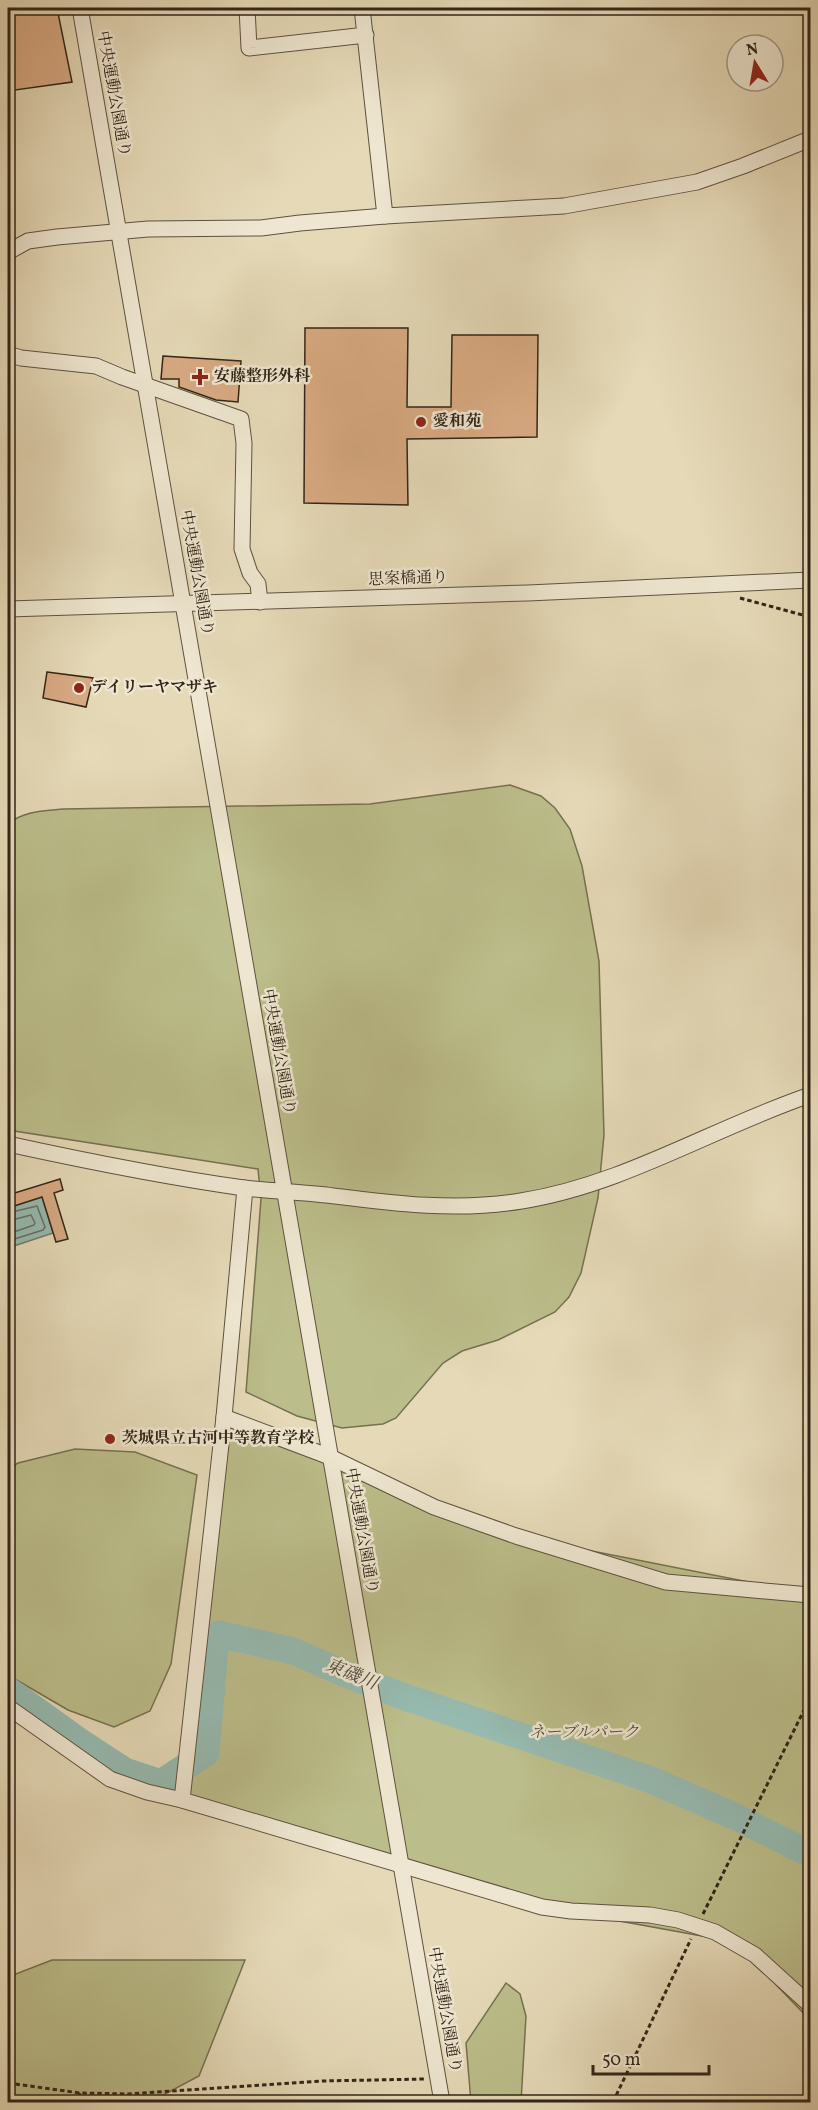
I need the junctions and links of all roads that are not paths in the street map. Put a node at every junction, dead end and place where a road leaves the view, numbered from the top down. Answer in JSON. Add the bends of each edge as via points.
{"nodes":[{"id":1,"x":80,"y":8,"type":"edge"},
{"id":2,"x":247,"y":8,"type":"edge"},
{"id":3,"x":363,"y":8,"type":"edge"},
{"id":4,"x":366,"y":35,"type":"junction"},
{"id":5,"x":810,"y":139,"type":"edge"},
{"id":6,"x":385,"y":216,"type":"junction"},
{"id":7,"x":119,"y":232,"type":"junction"},
{"id":8,"x":8,"y":252,"type":"edge"},
{"id":9,"x":8,"y":354,"type":"edge"},
{"id":10,"x":145,"y":385,"type":"junction"},
{"id":11,"x":810,"y":580,"type":"edge"},
{"id":12,"x":260,"y":602,"type":"junction"},
{"id":13,"x":183,"y":605,"type":"junction"},
{"id":14,"x":8,"y":609,"type":"edge"},
{"id":15,"x":810,"y":1095,"type":"edge"},
{"id":16,"x":8,"y":1143,"type":"edge"},
{"id":17,"x":245,"y":1188,"type":"junction"},
{"id":18,"x":284,"y":1191,"type":"junction"},
{"id":19,"x":224,"y":1417,"type":"junction"},
{"id":20,"x":330,"y":1457,"type":"junction"},
{"id":21,"x":810,"y":1595,"type":"edge"},
{"id":22,"x":8,"y":1707,"type":"edge"},
{"id":23,"x":182,"y":1800,"type":"junction"},
{"id":24,"x":400,"y":1864,"type":"junction"},
{"id":25,"x":810,"y":2005,"type":"edge"},
{"id":26,"x":442,"y":2103,"type":"edge"}],
"edges":[{"from":1,"to":7,"type":"street","name":"中央運動公園通り"},
{"from":2,"to":4,"type":"street","via":[[249,48]]},
{"from":3,"to":4,"type":"street"},
{"from":4,"to":6,"type":"street"},
{"from":5,"to":6,"type":"street","via":[[697,182],[576,204]]},
{"from":6,"to":7,"type":"street","via":[[261,228]]},
{"from":7,"to":8,"type":"street","via":[[28,241]]},
{"from":7,"to":10,"type":"street","name":"中央運動公園通り"},
{"from":9,"to":10,"type":"street","via":[[96,366]]},
{"from":10,"to":12,"type":"street","via":[[241,419],[242,549],[258,584]]},
{"from":10,"to":13,"type":"street","name":"中央運動公園通り"},
{"from":11,"to":12,"type":"street","name":"思案橋通り"},
{"from":12,"to":13,"type":"street","name":"思案橋通り"},
{"from":13,"to":14,"type":"street","name":"思案橋通り"},
{"from":13,"to":18,"type":"street","name":"中央運動公園通り"},
{"from":15,"to":18,"type":"street","via":[[639,1167],[522,1201],[476,1206],[427,1205]]},
{"from":16,"to":17,"type":"street"},
{"from":17,"to":18,"type":"street"},
{"from":17,"to":19,"type":"street"},
{"from":18,"to":20,"type":"street","name":"中央運動公園通り"},
{"from":19,"to":20,"type":"street"},
{"from":19,"to":23,"type":"street"},
{"from":20,"to":21,"type":"street","via":[[434,1507],[666,1582]]},
{"from":20,"to":24,"type":"street","name":"中央運動公園通り"},
{"from":22,"to":23,"type":"street","via":[[110,1779]]},
{"from":23,"to":24,"type":"street"},
{"from":24,"to":25,"type":"street","via":[[542,1907],[650,1915],[715,1932],[755,1955]]},
{"from":24,"to":26,"type":"street","name":"中央運動公園通り"}]}
